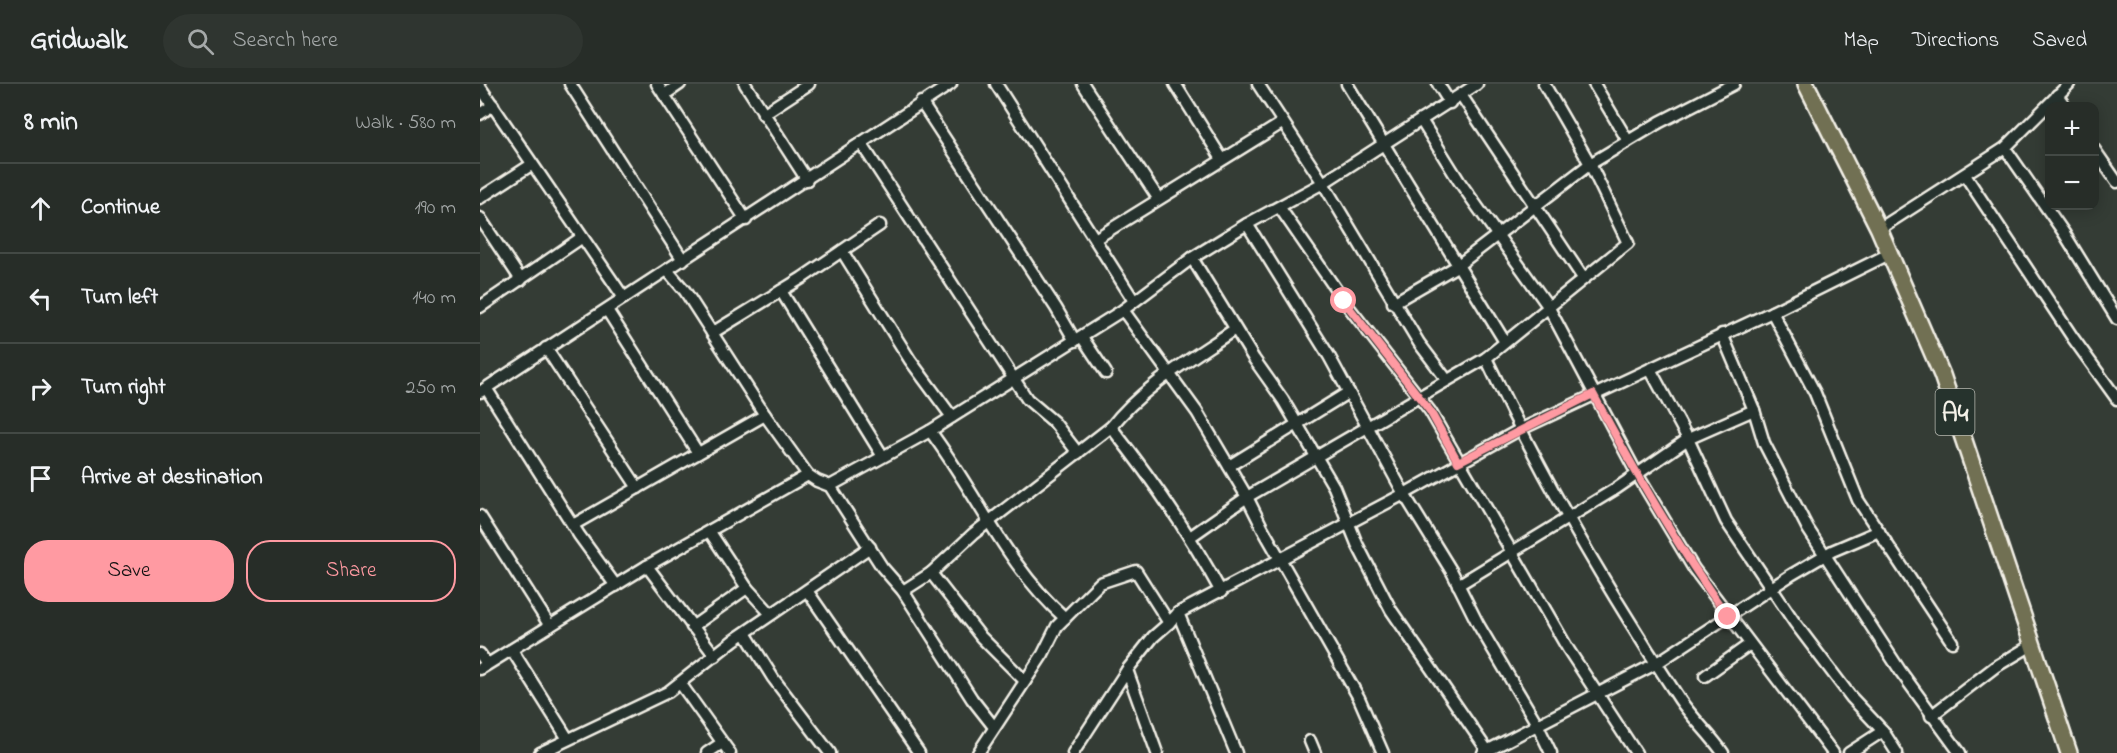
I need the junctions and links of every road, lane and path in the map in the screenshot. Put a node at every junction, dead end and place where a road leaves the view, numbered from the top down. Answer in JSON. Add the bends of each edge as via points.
{"nodes":[{"id":1,"x":570,"y":84,"type":"edge"},
{"id":2,"x":657,"y":84,"type":"edge"},
{"id":3,"x":680,"y":84,"type":"edge"},
{"id":4,"x":745,"y":84,"type":"edge"},
{"id":5,"x":809,"y":84,"type":"edge"},
{"id":6,"x":951,"y":84,"type":"edge"},
{"id":7,"x":996,"y":84,"type":"edge"},
{"id":8,"x":1083,"y":84,"type":"edge"},
{"id":9,"x":1175,"y":84,"type":"edge"},
{"id":10,"x":1258,"y":84,"type":"edge"},
{"id":11,"x":1347,"y":84,"type":"edge"},
{"id":12,"x":1438,"y":84,"type":"edge"},
{"id":13,"x":1478,"y":84,"type":"edge"},
{"id":14,"x":1544,"y":84,"type":"edge"},
{"id":15,"x":1594,"y":84,"type":"edge"},
{"id":16,"x":1734,"y":84,"type":"edge"},
{"id":17,"x":1806,"y":84,"type":"edge"},
{"id":18,"x":2069,"y":84,"type":"edge"},
{"id":19,"x":480,"y":87,"type":"edge"},
{"id":20,"x":664,"y":94,"type":"junction"},
{"id":21,"x":1461,"y":95,"type":"junction"},
{"id":22,"x":2057,"y":95,"type":"junction"},
{"id":23,"x":921,"y":102,"type":"junction"},
{"id":24,"x":1450,"y":102,"type":"junction"},
{"id":25,"x":2062,"y":102,"type":"edge"},
{"id":26,"x":493,"y":105,"type":"junction"},
{"id":27,"x":480,"y":114,"type":"edge"},
{"id":28,"x":763,"y":114,"type":"junction"},
{"id":29,"x":1421,"y":120,"type":"junction"},
{"id":30,"x":1282,"y":123,"type":"junction"},
{"id":31,"x":1628,"y":141,"type":"junction"},
{"id":32,"x":861,"y":143,"type":"junction"},
{"id":33,"x":1385,"y":144,"type":"junction"},
{"id":34,"x":2005,"y":148,"type":"junction"},
{"id":35,"x":2099,"y":156,"type":"edge"},
{"id":36,"x":1222,"y":159,"type":"junction"},
{"id":37,"x":1590,"y":164,"type":"junction"},
{"id":38,"x":531,"y":165,"type":"junction"},
{"id":39,"x":1965,"y":175,"type":"junction"},
{"id":40,"x":807,"y":180,"type":"junction"},
{"id":41,"x":2117,"y":182,"type":"edge"},
{"id":42,"x":1323,"y":183,"type":"junction"},
{"id":43,"x":480,"y":198,"type":"edge"},
{"id":44,"x":1158,"y":198,"type":"junction"},
{"id":45,"x":1533,"y":207,"type":"junction"},
{"id":46,"x":1280,"y":208,"type":"junction"},
{"id":47,"x":480,"y":218,"type":"edge"},
{"id":48,"x":746,"y":220,"type":"junction"},
{"id":49,"x":1247,"y":224,"type":"junction"},
{"id":50,"x":880,"y":225,"type":"dead end"},
{"id":51,"x":1879,"y":229,"type":"junction"},
{"id":52,"x":1496,"y":234,"type":"junction"},
{"id":53,"x":581,"y":238,"type":"junction"},
{"id":54,"x":1095,"y":239,"type":"junction"},
{"id":55,"x":842,"y":250,"type":"junction"},
{"id":56,"x":1889,"y":254,"type":"junction"},
{"id":57,"x":1192,"y":258,"type":"junction"},
{"id":58,"x":683,"y":260,"type":"junction"},
{"id":59,"x":1457,"y":266,"type":"junction"},
{"id":60,"x":667,"y":270,"type":"junction"},
{"id":61,"x":1583,"y":278,"type":"junction"},
{"id":62,"x":521,"y":280,"type":"junction"},
{"id":63,"x":781,"y":291,"type":"junction"},
{"id":64,"x":624,"y":298,"type":"junction"},
{"id":65,"x":1134,"y":301,"type":"junction"},
{"id":66,"x":1393,"y":303,"type":"junction"},
{"id":67,"x":1548,"y":306,"type":"junction"},
{"id":68,"x":480,"y":307,"type":"edge"},
{"id":69,"x":608,"y":310,"type":"junction"},
{"id":70,"x":1123,"y":310,"type":"junction"},
{"id":71,"x":1772,"y":312,"type":"junction"},
{"id":72,"x":2117,"y":319,"type":"edge"},
{"id":73,"x":1235,"y":329,"type":"junction"},
{"id":74,"x":712,"y":333,"type":"junction"},
{"id":75,"x":1722,"y":334,"type":"junction"},
{"id":76,"x":1078,"y":339,"type":"junction"},
{"id":77,"x":1505,"y":342,"type":"junction"},
{"id":78,"x":546,"y":348,"type":"junction"},
{"id":79,"x":1486,"y":358,"type":"junction"},
{"id":80,"x":1650,"y":369,"type":"junction"},
{"id":81,"x":1106,"y":373,"type":"dead end"},
{"id":82,"x":1171,"y":373,"type":"junction"},
{"id":83,"x":1014,"y":379,"type":"junction"},
{"id":84,"x":1447,"y":380,"type":"junction"},
{"id":85,"x":483,"y":390,"type":"edge"},
{"id":86,"x":1349,"y":392,"type":"junction"},
{"id":87,"x":1593,"y":394,"type":"junction"},
{"id":88,"x":1420,"y":398,"type":"junction"},
{"id":89,"x":2117,"y":399,"type":"edge"},
{"id":90,"x":1754,"y":410,"type":"junction"},
{"id":91,"x":765,"y":415,"type":"junction"},
{"id":92,"x":952,"y":417,"type":"junction"},
{"id":93,"x":1296,"y":424,"type":"junction"},
{"id":94,"x":1369,"y":425,"type":"junction"},
{"id":95,"x":1111,"y":427,"type":"junction"},
{"id":96,"x":1519,"y":430,"type":"junction"},
{"id":97,"x":930,"y":431,"type":"junction"},
{"id":98,"x":1688,"y":439,"type":"junction"},
{"id":99,"x":698,"y":453,"type":"junction"},
{"id":100,"x":1078,"y":453,"type":"junction"},
{"id":101,"x":882,"y":455,"type":"junction"},
{"id":102,"x":1314,"y":458,"type":"junction"},
{"id":103,"x":1458,"y":462,"type":"junction"},
{"id":104,"x":1229,"y":465,"type":"junction"},
{"id":105,"x":1636,"y":474,"type":"junction"},
{"id":106,"x":808,"y":475,"type":"junction"},
{"id":107,"x":830,"y":486,"type":"junction"},
{"id":108,"x":638,"y":488,"type":"junction"},
{"id":109,"x":1404,"y":494,"type":"junction"},
{"id":110,"x":1247,"y":497,"type":"junction"},
{"id":111,"x":480,"y":516,"type":"edge"},
{"id":112,"x":1569,"y":517,"type":"junction"},
{"id":113,"x":1349,"y":523,"type":"junction"},
{"id":114,"x":987,"y":524,"type":"junction"},
{"id":115,"x":573,"y":525,"type":"junction"},
{"id":116,"x":1879,"y":531,"type":"junction"},
{"id":117,"x":710,"y":532,"type":"junction"},
{"id":118,"x":1190,"y":537,"type":"junction"},
{"id":119,"x":870,"y":547,"type":"junction"},
{"id":120,"x":1509,"y":552,"type":"junction"},
{"id":121,"x":1824,"y":555,"type":"junction"},
{"id":122,"x":1281,"y":560,"type":"junction"},
{"id":123,"x":647,"y":566,"type":"junction"},
{"id":124,"x":931,"y":573,"type":"junction"},
{"id":125,"x":1458,"y":585,"type":"junction"},
{"id":126,"x":616,"y":586,"type":"junction"},
{"id":127,"x":747,"y":588,"type":"junction"},
{"id":128,"x":1771,"y":590,"type":"junction"},
{"id":129,"x":903,"y":591,"type":"junction"},
{"id":130,"x":808,"y":592,"type":"junction"},
{"id":131,"x":1221,"y":592,"type":"junction"},
{"id":132,"x":1178,"y":613,"type":"junction"},
{"id":133,"x":771,"y":614,"type":"junction"},
{"id":134,"x":1728,"y":617,"type":"junction"},
{"id":135,"x":1065,"y":618,"type":"junction"},
{"id":136,"x":1169,"y":623,"type":"junction"},
{"id":137,"x":550,"y":626,"type":"junction"},
{"id":138,"x":692,"y":627,"type":"junction"},
{"id":139,"x":745,"y":633,"type":"junction"},
{"id":140,"x":1952,"y":642,"type":"dead end"},
{"id":141,"x":1750,"y":644,"type":"junction"},
{"id":142,"x":2032,"y":645,"type":"junction"},
{"id":143,"x":512,"y":650,"type":"junction"},
{"id":144,"x":480,"y":654,"type":"edge"},
{"id":145,"x":715,"y":656,"type":"junction"},
{"id":146,"x":1657,"y":663,"type":"junction"},
{"id":147,"x":484,"y":667,"type":"edge"},
{"id":148,"x":1127,"y":670,"type":"junction"},
{"id":149,"x":1706,"y":676,"type":"dead end"},
{"id":150,"x":1025,"y":681,"type":"junction"},
{"id":151,"x":680,"y":682,"type":"junction"},
{"id":152,"x":1596,"y":694,"type":"junction"},
{"id":153,"x":1931,"y":716,"type":"junction"},
{"id":154,"x":1537,"y":724,"type":"junction"},
{"id":155,"x":994,"y":728,"type":"junction"},
{"id":156,"x":1883,"y":731,"type":"junction"},
{"id":157,"x":568,"y":739,"type":"junction"},
{"id":158,"x":1310,"y":741,"type":"dead end"},
{"id":159,"x":722,"y":743,"type":"junction"},
{"id":160,"x":1486,"y":752,"type":"edge"},
{"id":161,"x":540,"y":753,"type":"edge"},
{"id":162,"x":706,"y":753,"type":"edge"},
{"id":163,"x":730,"y":753,"type":"edge"},
{"id":164,"x":830,"y":753,"type":"edge"},
{"id":165,"x":919,"y":753,"type":"edge"},
{"id":166,"x":978,"y":753,"type":"edge"},
{"id":167,"x":1073,"y":753,"type":"edge"},
{"id":168,"x":1157,"y":753,"type":"edge"},
{"id":169,"x":1236,"y":753,"type":"edge"},
{"id":170,"x":1315,"y":753,"type":"edge"},
{"id":171,"x":1383,"y":753,"type":"edge"},
{"id":172,"x":1551,"y":753,"type":"edge"},
{"id":173,"x":1636,"y":753,"type":"edge"},
{"id":174,"x":1723,"y":753,"type":"edge"},
{"id":175,"x":1833,"y":753,"type":"edge"},
{"id":176,"x":1849,"y":753,"type":"edge"},
{"id":177,"x":1897,"y":753,"type":"edge"},
{"id":178,"x":1960,"y":753,"type":"edge"},
{"id":179,"x":2069,"y":753,"type":"edge"}],
"edges":[{"from":1,"to":58,"type":"street"},
{"from":2,"to":20,"type":"street"},
{"from":3,"to":20,"type":"street"},
{"from":4,"to":28,"type":"street"},
{"from":5,"to":28,"type":"street"},
{"from":6,"to":23,"type":"street"},
{"from":7,"to":54,"type":"street"},
{"from":8,"to":44,"type":"street"},
{"from":9,"to":36,"type":"street"},
{"from":10,"to":30,"type":"street"},
{"from":11,"to":33,"type":"street"},
{"from":12,"to":24,"type":"street"},
{"from":13,"to":21,"type":"street"},
{"from":14,"to":37,"type":"street"},
{"from":15,"to":31,"type":"street"},
{"from":16,"to":31,"type":"street"},
{"from":17,"to":51,"type":"highway","number":"A4"},
{"from":18,"to":22,"type":"street"},
{"from":19,"to":26,"type":"street"},
{"from":20,"to":48,"type":"street"},
{"from":21,"to":24,"type":"street"},
{"from":21,"to":45,"type":"street"},
{"from":22,"to":25,"type":"street"},
{"from":22,"to":34,"type":"street"},
{"from":23,"to":32,"type":"street"},
{"from":23,"to":76,"type":"street"},
{"from":24,"to":29,"type":"street"},
{"from":26,"to":27,"type":"street"},
{"from":26,"to":38,"type":"street"},
{"from":28,"to":40,"type":"street"},
{"from":29,"to":33,"type":"street"},
{"from":29,"to":52,"type":"street"},
{"from":30,"to":36,"type":"street"},
{"from":30,"to":42,"type":"street"},
{"from":31,"to":37,"type":"street"},
{"from":32,"to":40,"type":"street"},
{"from":32,"to":83,"type":"street"},
{"from":33,"to":42,"type":"street"},
{"from":33,"to":59,"type":"street"},
{"from":34,"to":39,"type":"street"},
{"from":34,"to":72,"type":"street"},
{"from":35,"to":41,"type":"street"},
{"from":36,"to":44,"type":"street"},
{"from":37,"to":45,"type":"street"},
{"from":37,"to":61,"type":"street","via":[[1628,243]]},
{"from":38,"to":43,"type":"street"},
{"from":38,"to":53,"type":"street"},
{"from":39,"to":51,"type":"street"},
{"from":39,"to":89,"type":"street"},
{"from":40,"to":48,"type":"street"},
{"from":42,"to":46,"type":"street"},
{"from":42,"to":66,"type":"street"},
{"from":44,"to":54,"type":"street"},
{"from":45,"to":52,"type":"street"},
{"from":45,"to":61,"type":"street"},
{"from":46,"to":49,"type":"street"},
{"from":46,"to":88,"type":"street","via":[[1344,301]]},
{"from":47,"to":62,"type":"street"},
{"from":48,"to":58,"type":"street"},
{"from":49,"to":57,"type":"street"},
{"from":49,"to":86,"type":"street"},
{"from":50,"to":55,"type":"street"},
{"from":51,"to":56,"type":"highway","number":"A4"},
{"from":52,"to":59,"type":"street"},
{"from":52,"to":67,"type":"street"},
{"from":53,"to":62,"type":"street"},
{"from":53,"to":64,"type":"street"},
{"from":54,"to":65,"type":"street"},
{"from":55,"to":63,"type":"street"},
{"from":55,"to":92,"type":"street","via":[[910,360]]},
{"from":56,"to":71,"type":"street"},
{"from":56,"to":142,"type":"highway","number":"A4","via":[[1942,375]]},
{"from":57,"to":65,"type":"street"},
{"from":57,"to":73,"type":"street"},
{"from":58,"to":60,"type":"street"},
{"from":59,"to":66,"type":"street"},
{"from":59,"to":77,"type":"street"},
{"from":60,"to":64,"type":"street"},
{"from":60,"to":74,"type":"street"},
{"from":61,"to":67,"type":"street"},
{"from":62,"to":68,"type":"street"},
{"from":63,"to":74,"type":"street"},
{"from":63,"to":101,"type":"street"},
{"from":64,"to":69,"type":"street"},
{"from":65,"to":70,"type":"street"},
{"from":66,"to":84,"type":"street"},
{"from":67,"to":77,"type":"street"},
{"from":67,"to":87,"type":"street"},
{"from":69,"to":78,"type":"street"},
{"from":69,"to":99,"type":"street"},
{"from":70,"to":76,"type":"street"},
{"from":70,"to":82,"type":"street"},
{"from":71,"to":75,"type":"street"},
{"from":71,"to":116,"type":"street","via":[[1815,393],[1858,500]]},
{"from":73,"to":82,"type":"street"},
{"from":73,"to":93,"type":"street"},
{"from":74,"to":91,"type":"street"},
{"from":75,"to":80,"type":"street"},
{"from":75,"to":90,"type":"street"},
{"from":76,"to":81,"type":"street"},
{"from":76,"to":83,"type":"street"},
{"from":77,"to":79,"type":"street"},
{"from":78,"to":85,"type":"street"},
{"from":78,"to":108,"type":"street"},
{"from":79,"to":84,"type":"street"},
{"from":79,"to":96,"type":"street"},
{"from":80,"to":87,"type":"street"},
{"from":80,"to":98,"type":"street"},
{"from":82,"to":95,"type":"street","via":[[1124,410]]},
{"from":82,"to":104,"type":"street"},
{"from":83,"to":92,"type":"street"},
{"from":83,"to":100,"type":"street","via":[[1027,399],[1054,422]]},
{"from":84,"to":88,"type":"street"},
{"from":85,"to":115,"type":"street"},
{"from":86,"to":93,"type":"street"},
{"from":86,"to":94,"type":"street"},
{"from":87,"to":96,"type":"street"},
{"from":87,"to":105,"type":"street"},
{"from":88,"to":94,"type":"street"},
{"from":88,"to":103,"type":"street"},
{"from":90,"to":98,"type":"street"},
{"from":90,"to":121,"type":"street","via":[[1768,452]]},
{"from":91,"to":99,"type":"street"},
{"from":91,"to":106,"type":"street"},
{"from":92,"to":97,"type":"street"},
{"from":93,"to":102,"type":"street"},
{"from":93,"to":104,"type":"street"},
{"from":94,"to":102,"type":"street"},
{"from":94,"to":109,"type":"street"},
{"from":95,"to":100,"type":"street"},
{"from":95,"to":118,"type":"street"},
{"from":96,"to":103,"type":"street"},
{"from":96,"to":112,"type":"street"},
{"from":97,"to":101,"type":"street"},
{"from":97,"to":114,"type":"street","via":[[950,457]]},
{"from":98,"to":105,"type":"street"},
{"from":98,"to":128,"type":"street","via":[[1726,522]]},
{"from":99,"to":108,"type":"street"},
{"from":100,"to":114,"type":"street"},
{"from":101,"to":107,"type":"street"},
{"from":102,"to":110,"type":"street"},
{"from":102,"to":113,"type":"street","via":[[1334,487]]},
{"from":103,"to":109,"type":"street"},
{"from":103,"to":120,"type":"street"},
{"from":104,"to":110,"type":"street"},
{"from":105,"to":112,"type":"street"},
{"from":105,"to":134,"type":"street"},
{"from":106,"to":107,"type":"street"},
{"from":106,"to":117,"type":"street"},
{"from":107,"to":119,"type":"street"},
{"from":108,"to":115,"type":"street"},
{"from":109,"to":113,"type":"street"},
{"from":109,"to":125,"type":"street"},
{"from":110,"to":118,"type":"street"},
{"from":110,"to":122,"type":"street"},
{"from":111,"to":137,"type":"street"},
{"from":112,"to":120,"type":"street"},
{"from":112,"to":146,"type":"street"},
{"from":113,"to":122,"type":"street"},
{"from":113,"to":160,"type":"street","via":[[1390,610]]},
{"from":114,"to":124,"type":"street"},
{"from":114,"to":135,"type":"street","via":[[1042,599]]},
{"from":115,"to":126,"type":"street"},
{"from":116,"to":121,"type":"street"},
{"from":116,"to":140,"type":"street"},
{"from":117,"to":123,"type":"street"},
{"from":117,"to":127,"type":"street"},
{"from":118,"to":131,"type":"street"},
{"from":119,"to":129,"type":"street"},
{"from":119,"to":130,"type":"street"},
{"from":120,"to":125,"type":"street"},
{"from":120,"to":152,"type":"street"},
{"from":121,"to":128,"type":"street"},
{"from":121,"to":153,"type":"street"},
{"from":122,"to":131,"type":"street"},
{"from":122,"to":171,"type":"street","via":[[1359,698]]},
{"from":123,"to":126,"type":"street"},
{"from":123,"to":138,"type":"street"},
{"from":124,"to":129,"type":"street"},
{"from":124,"to":150,"type":"street","via":[[981,637]]},
{"from":125,"to":154,"type":"street"},
{"from":126,"to":137,"type":"street"},
{"from":127,"to":133,"type":"street"},
{"from":127,"to":138,"type":"street"},
{"from":128,"to":134,"type":"street"},
{"from":128,"to":156,"type":"street","via":[[1851,697]]},
{"from":129,"to":155,"type":"street"},
{"from":130,"to":133,"type":"street"},
{"from":130,"to":165,"type":"street"},
{"from":131,"to":132,"type":"street"},
{"from":132,"to":136,"type":"street"},
{"from":132,"to":169,"type":"street"},
{"from":133,"to":139,"type":"street"},
{"from":134,"to":141,"type":"street"},
{"from":134,"to":146,"type":"street"},
{"from":135,"to":136,"type":"street","via":[[1100,583],[1136,571]]},
{"from":135,"to":150,"type":"street"},
{"from":136,"to":148,"type":"street"},
{"from":137,"to":143,"type":"street"},
{"from":138,"to":145,"type":"street"},
{"from":139,"to":145,"type":"street"},
{"from":139,"to":164,"type":"street","via":[[773,678]]},
{"from":141,"to":149,"type":"street"},
{"from":141,"to":175,"type":"street"},
{"from":142,"to":153,"type":"street","via":[[1995,667]]},
{"from":142,"to":179,"type":"highway","number":"A4"},
{"from":143,"to":147,"type":"street"},
{"from":143,"to":157,"type":"street"},
{"from":144,"to":147,"type":"street"},
{"from":145,"to":151,"type":"street"},
{"from":146,"to":152,"type":"street"},
{"from":146,"to":174,"type":"street","via":[[1681,701]]},
{"from":148,"to":167,"type":"street"},
{"from":148,"to":168,"type":"street"},
{"from":150,"to":155,"type":"street"},
{"from":151,"to":157,"type":"street","via":[[668,692]]},
{"from":151,"to":159,"type":"street"},
{"from":152,"to":154,"type":"street"},
{"from":152,"to":173,"type":"street"},
{"from":153,"to":178,"type":"street"},
{"from":154,"to":160,"type":"street"},
{"from":154,"to":172,"type":"street"},
{"from":155,"to":166,"type":"street"},
{"from":156,"to":176,"type":"street"},
{"from":156,"to":177,"type":"street"},
{"from":157,"to":161,"type":"street"},
{"from":158,"to":170,"type":"street"},
{"from":159,"to":162,"type":"street"},
{"from":159,"to":163,"type":"street"}]}
